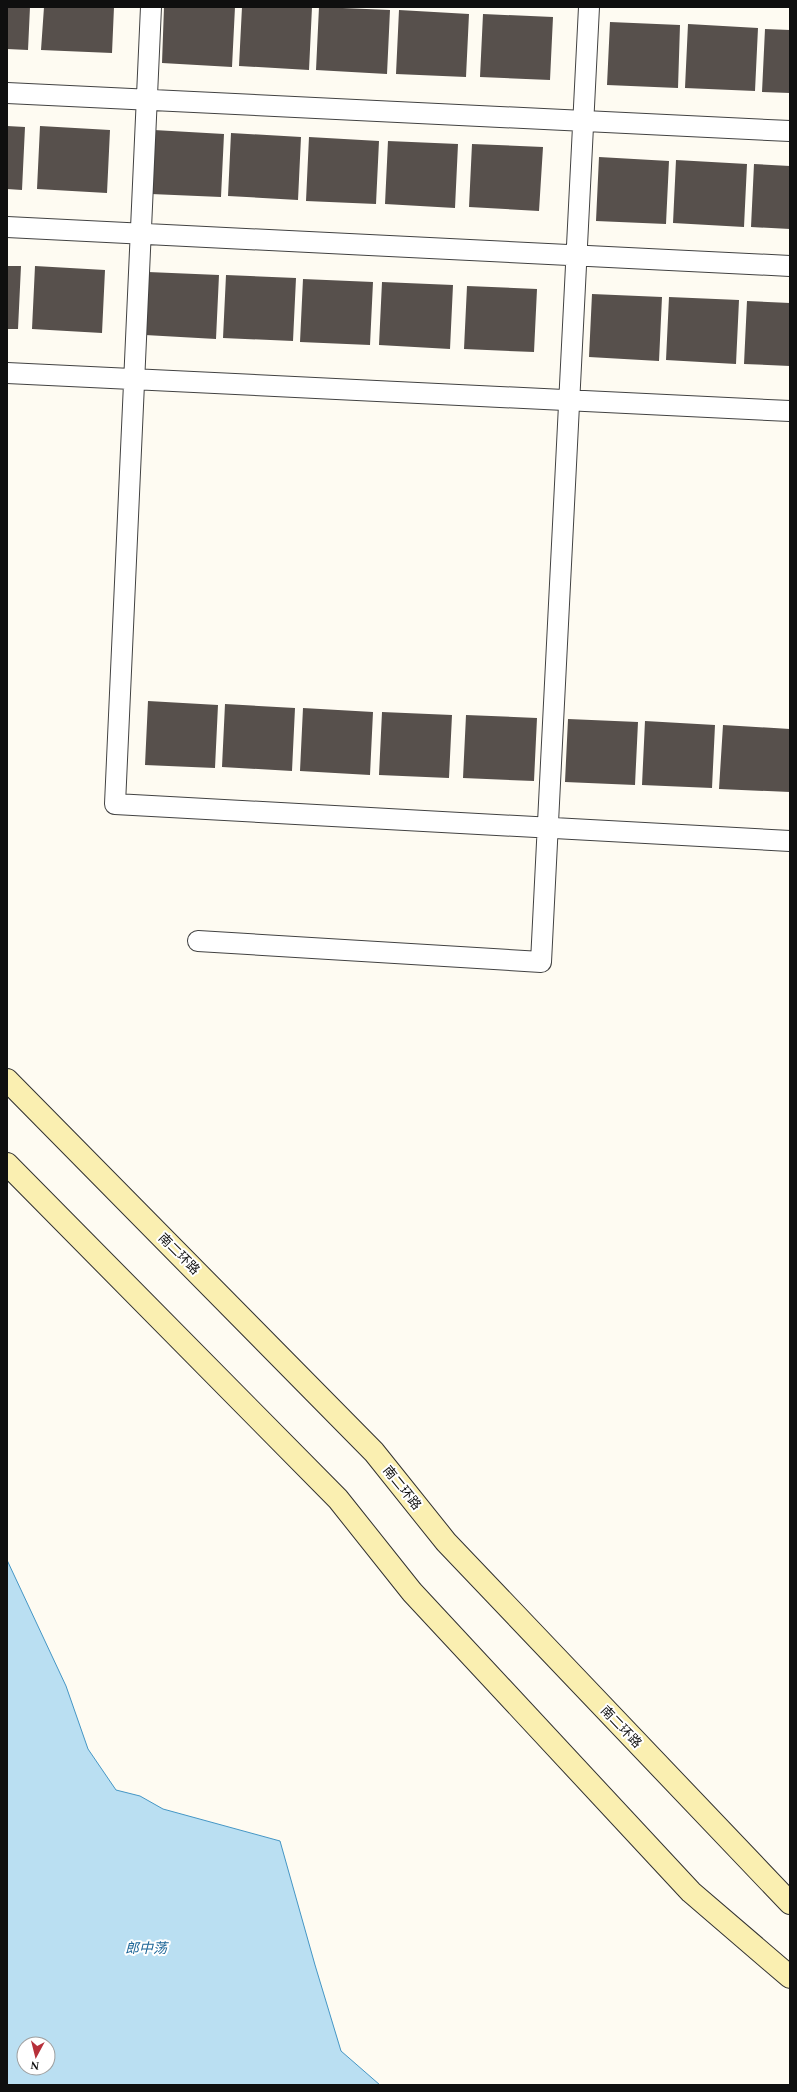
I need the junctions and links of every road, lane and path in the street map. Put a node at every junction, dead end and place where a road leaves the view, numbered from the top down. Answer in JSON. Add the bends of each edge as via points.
{"nodes":[{"id":1,"x":151,"y":7,"type":"edge"},
{"id":2,"x":588,"y":7,"type":"edge"},
{"id":3,"x":7,"y":93,"type":"edge"},
{"id":4,"x":147,"y":100,"type":"junction"},
{"id":5,"x":583,"y":121,"type":"junction"},
{"id":6,"x":790,"y":131,"type":"edge"},
{"id":7,"x":7,"y":227,"type":"edge"},
{"id":8,"x":141,"y":234,"type":"junction"},
{"id":9,"x":576,"y":255,"type":"junction"},
{"id":10,"x":790,"y":266,"type":"edge"},
{"id":11,"x":7,"y":372,"type":"edge"},
{"id":12,"x":134,"y":379,"type":"junction"},
{"id":13,"x":569,"y":400,"type":"junction"},
{"id":14,"x":790,"y":411,"type":"edge"},
{"id":15,"x":548,"y":828,"type":"junction"},
{"id":16,"x":790,"y":841,"type":"edge"},
{"id":17,"x":198,"y":941,"type":"dead end"},
{"id":18,"x":7,"y":1080,"type":"edge"},
{"id":19,"x":7,"y":1164,"type":"edge"},
{"id":20,"x":790,"y":1903,"type":"edge"},
{"id":21,"x":790,"y":1976,"type":"edge"}],
"edges":[{"from":1,"to":4,"type":"lane"},
{"from":2,"to":5,"type":"lane"},
{"from":3,"to":4,"type":"lane"},
{"from":4,"to":5,"type":"lane"},
{"from":4,"to":8,"type":"lane"},
{"from":5,"to":6,"type":"lane"},
{"from":5,"to":9,"type":"lane"},
{"from":7,"to":8,"type":"lane"},
{"from":8,"to":9,"type":"lane"},
{"from":8,"to":12,"type":"lane"},
{"from":9,"to":10,"type":"lane"},
{"from":9,"to":13,"type":"lane"},
{"from":11,"to":12,"type":"lane"},
{"from":12,"to":13,"type":"lane"},
{"from":12,"to":15,"type":"lane","via":[[115,804]]},
{"from":13,"to":14,"type":"lane"},
{"from":13,"to":15,"type":"lane"},
{"from":15,"to":16,"type":"lane"},
{"from":15,"to":17,"type":"lane","via":[[541,962]]},
{"from":18,"to":20,"type":"main road","name":"南二环路","via":[[374,1452],[446,1542]]},
{"from":19,"to":21,"type":"main road","via":[[338,1500],[412,1592],[691,1892]]}]}
